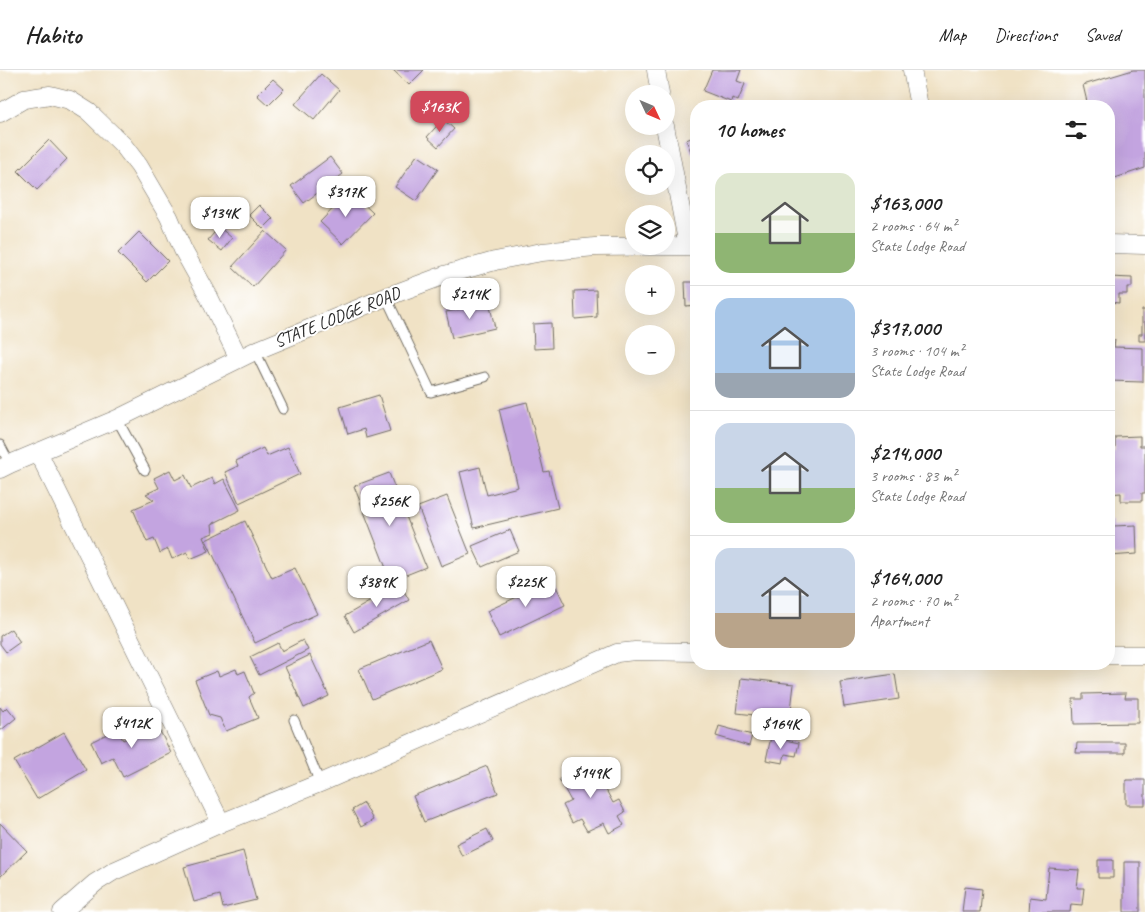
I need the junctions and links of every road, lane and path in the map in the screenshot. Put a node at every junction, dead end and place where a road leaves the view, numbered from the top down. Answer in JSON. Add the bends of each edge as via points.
{"nodes":[{"id":1,"x":656,"y":70,"type":"edge"},
{"id":2,"x":912,"y":70,"type":"edge"},
{"id":3,"x":658,"y":85,"type":"edge"},
{"id":4,"x":918,"y":100,"type":"edge"},
{"id":5,"x":0,"y":113,"type":"edge"},
{"id":6,"x":667,"y":135,"type":"edge"},
{"id":7,"x":690,"y":237,"type":"edge"},
{"id":8,"x":1115,"y":244,"type":"edge"},
{"id":9,"x":1145,"y":245,"type":"edge"},
{"id":10,"x":690,"y":246,"type":"edge"},
{"id":11,"x":386,"y":297,"type":"junction"},
{"id":12,"x":255,"y":351,"type":"junction"},
{"id":13,"x":239,"y":358,"type":"junction"},
{"id":14,"x":486,"y":377,"type":"dead end"},
{"id":15,"x":284,"y":409,"type":"dead end"},
{"id":16,"x":117,"y":419,"type":"junction"},
{"id":17,"x":0,"y":446,"type":"edge"},
{"id":18,"x":38,"y":452,"type":"junction"},
{"id":19,"x":5,"y":467,"type":"edge"},
{"id":20,"x":144,"y":470,"type":"dead end"},
{"id":21,"x":690,"y":652,"type":"edge"},
{"id":22,"x":1115,"y":655,"type":"edge"},
{"id":23,"x":1145,"y":655,"type":"edge"},
{"id":24,"x":294,"y":720,"type":"dead end"},
{"id":25,"x":320,"y":783,"type":"junction"},
{"id":26,"x":221,"y":823,"type":"junction"},
{"id":27,"x":62,"y":912,"type":"edge"}],
"edges":[{"from":1,"to":3,"type":"street"},
{"from":2,"to":4,"type":"street"},
{"from":5,"to":13,"type":"street","via":[[24,99],[50,95],[70,100],[90,112],[123,145],[169,217]]},
{"from":6,"to":7,"type":"street"},
{"from":8,"to":9,"type":"street"},
{"from":10,"to":11,"type":"street","name":"STATE LODGE ROAD","via":[[542,252],[445,275]]},
{"from":11,"to":12,"type":"street","name":"STATE LODGE ROAD"},
{"from":11,"to":14,"type":"lane","via":[[431,392]]},
{"from":12,"to":13,"type":"street","name":"STATE LODGE ROAD"},
{"from":12,"to":15,"type":"lane"},
{"from":13,"to":16,"type":"street","name":"STATE LODGE ROAD"},
{"from":16,"to":18,"type":"street","name":"STATE LODGE ROAD"},
{"from":16,"to":20,"type":"lane"},
{"from":17,"to":19,"type":"lane"},
{"from":18,"to":19,"type":"street","name":"STATE LODGE ROAD"},
{"from":18,"to":26,"type":"street"},
{"from":21,"to":25,"type":"street","via":[[617,653]]},
{"from":22,"to":23,"type":"street"},
{"from":24,"to":25,"type":"lane"},
{"from":25,"to":26,"type":"street"},
{"from":26,"to":27,"type":"street","via":[[114,871]]}]}
